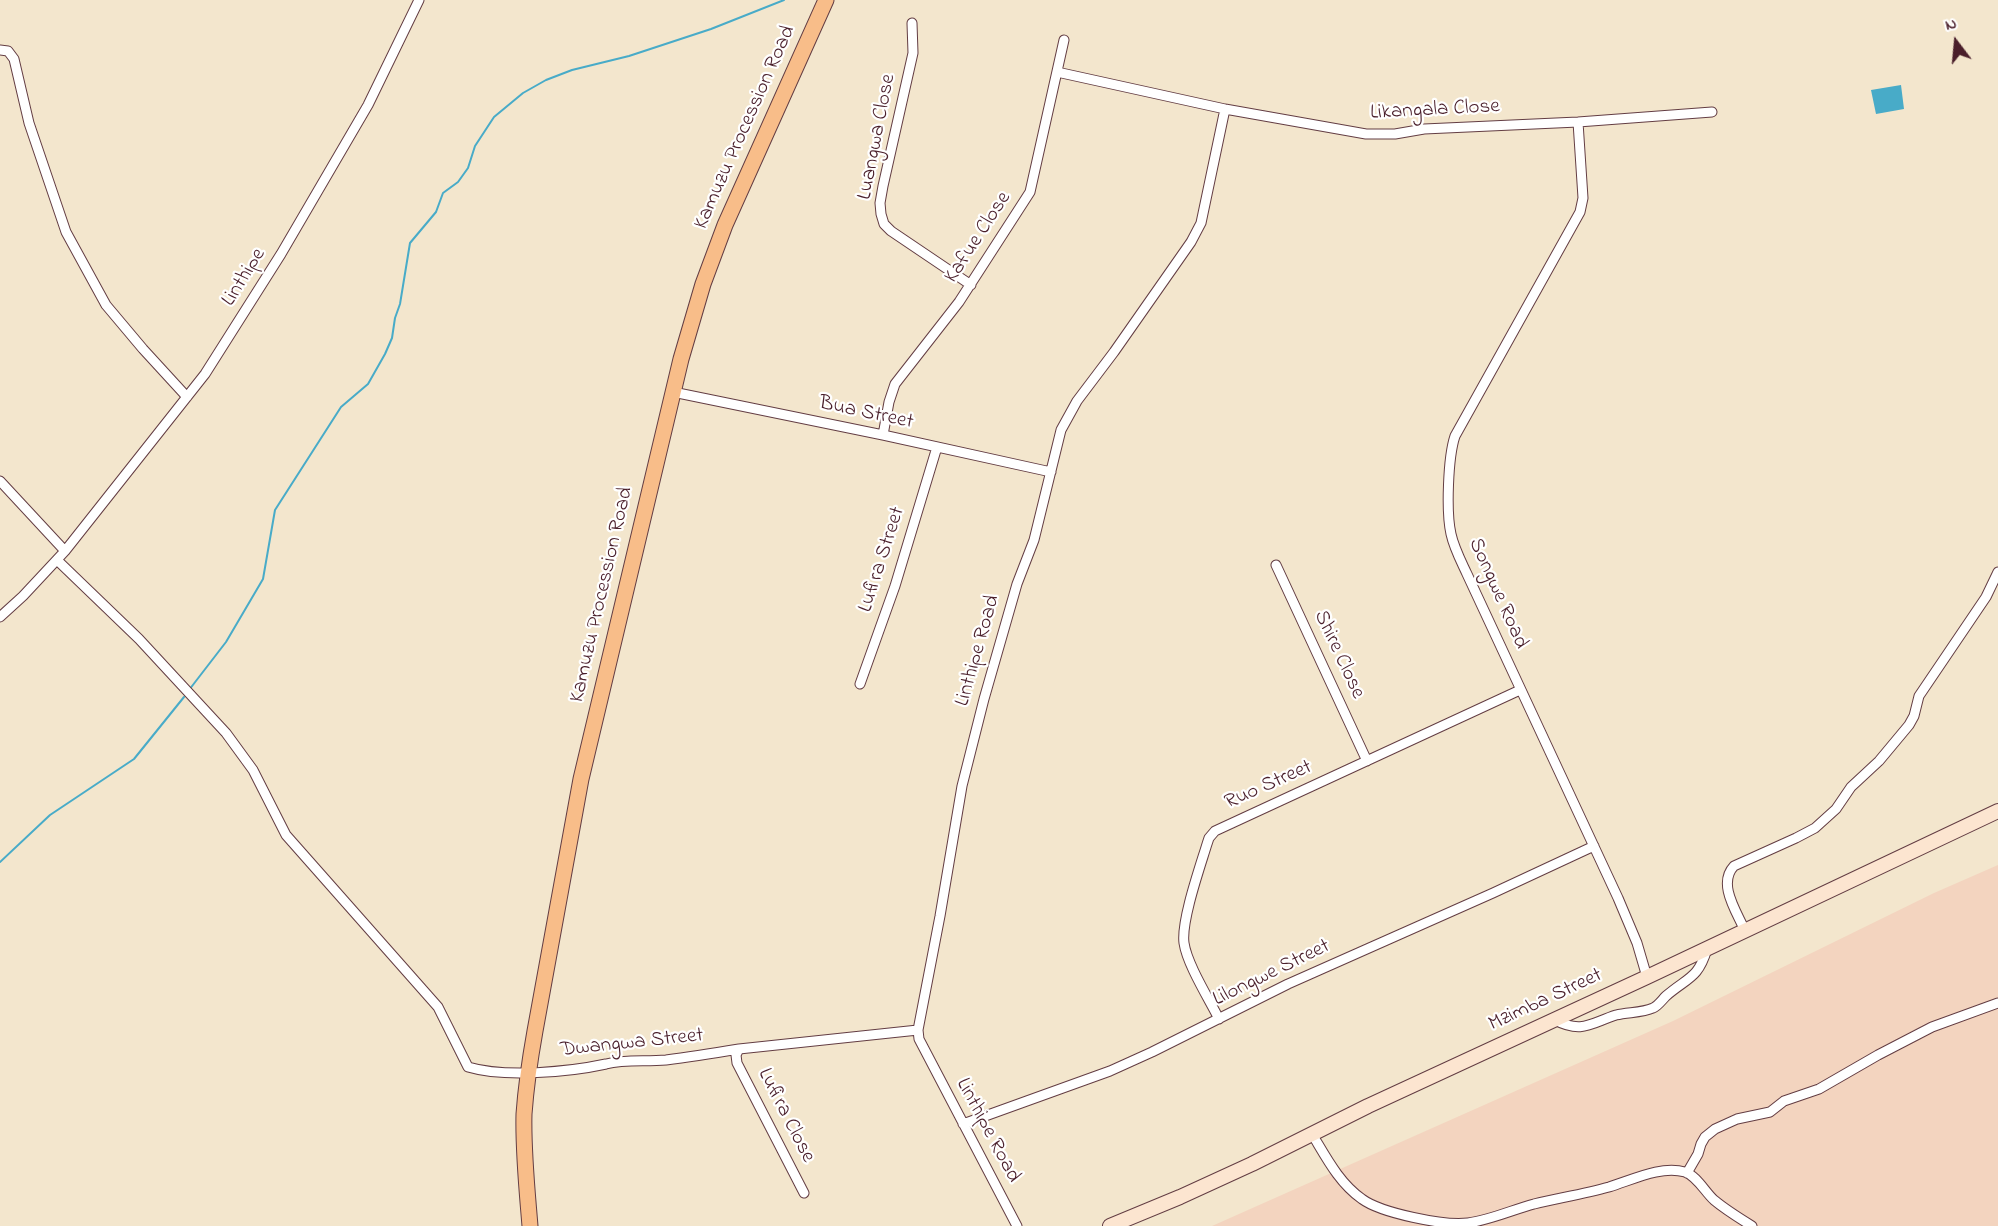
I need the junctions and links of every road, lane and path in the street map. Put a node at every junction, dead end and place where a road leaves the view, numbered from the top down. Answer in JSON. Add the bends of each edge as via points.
{"nodes":[{"id":1,"x":419,"y":0,"type":"edge"},
{"id":2,"x":826,"y":0,"type":"edge"},
{"id":3,"x":912,"y":23,"type":"dead end"},
{"id":4,"x":1064,"y":40,"type":"dead end"},
{"id":5,"x":0,"y":50,"type":"edge"},
{"id":6,"x":1057,"y":72,"type":"junction"},
{"id":7,"x":1225,"y":109,"type":"junction"},
{"id":8,"x":1712,"y":112,"type":"dead end"},
{"id":9,"x":1578,"y":123,"type":"junction"},
{"id":10,"x":971,"y":285,"type":"junction"},
{"id":11,"x":674,"y":392,"type":"junction"},
{"id":12,"x":187,"y":397,"type":"junction"},
{"id":13,"x":883,"y":435,"type":"junction"},
{"id":14,"x":937,"y":447,"type":"junction"},
{"id":15,"x":1051,"y":472,"type":"junction"},
{"id":16,"x":0,"y":481,"type":"edge"},
{"id":17,"x":65,"y":551,"type":"junction"},
{"id":18,"x":57,"y":560,"type":"junction"},
{"id":19,"x":1276,"y":564,"type":"dead end"},
{"id":20,"x":1998,"y":572,"type":"edge"},
{"id":21,"x":0,"y":617,"type":"edge"},
{"id":22,"x":860,"y":684,"type":"dead end"},
{"id":23,"x":1520,"y":690,"type":"junction"},
{"id":24,"x":1367,"y":761,"type":"junction"},
{"id":25,"x":1998,"y":811,"type":"edge"},
{"id":26,"x":1594,"y":846,"type":"junction"},
{"id":27,"x":1745,"y":931,"type":"junction"},
{"id":28,"x":1707,"y":949,"type":"junction"},
{"id":29,"x":1647,"y":977,"type":"junction"},
{"id":30,"x":1998,"y":1004,"type":"edge"},
{"id":31,"x":1219,"y":1019,"type":"junction"},
{"id":32,"x":1555,"y":1020,"type":"junction"},
{"id":33,"x":918,"y":1030,"type":"junction"},
{"id":34,"x":738,"y":1052,"type":"junction"},
{"id":35,"x":528,"y":1073,"type":"junction"},
{"id":36,"x":963,"y":1125,"type":"junction"},
{"id":37,"x":1311,"y":1134,"type":"junction"},
{"id":38,"x":1687,"y":1173,"type":"junction"},
{"id":39,"x":804,"y":1193,"type":"dead end"},
{"id":40,"x":1466,"y":1225,"type":"edge"},
{"id":41,"x":530,"y":1226,"type":"edge"},
{"id":42,"x":1017,"y":1226,"type":"edge"},
{"id":43,"x":1110,"y":1226,"type":"edge"},
{"id":44,"x":1752,"y":1226,"type":"edge"}],
"edges":[{"from":1,"to":12,"type":"street","name":"Linthipe","via":[[368,105],[281,254]]},
{"from":2,"to":11,"type":"highway","name":"Kamuzu Procession Road","via":[[725,225],[691,322]]},
{"from":3,"to":10,"type":"street","name":"Luangwa Close","via":[[913,53],[883,186],[881,214],[891,231]]},
{"from":4,"to":6,"type":"street","name":"Kafue Close"},
{"from":5,"to":12,"type":"street","via":[[8,51],[14,59],[25,107],[61,218],[99,295]]},
{"from":6,"to":7,"type":"street","name":"Likangala Close"},
{"from":6,"to":10,"type":"street","name":"Kafue Close","via":[[1030,192]]},
{"from":7,"to":9,"type":"street","name":"Likangala Close","via":[[1366,134]]},
{"from":7,"to":15,"type":"street","name":"Linthipe Road","via":[[1200,223],[1191,242],[1068,416]]},
{"from":8,"to":9,"type":"street","name":"Likangala Close"},
{"from":9,"to":23,"type":"street","name":"Songwe Road","via":[[1583,198],[1580,212],[1460,426],[1450,457],[1451,534]]},
{"from":10,"to":13,"type":"street","name":"Kafue Close","via":[[896,384]]},
{"from":11,"to":13,"type":"street","name":"Bua Street"},
{"from":11,"to":35,"type":"highway","name":"Kamuzu Procession Road","via":[[581,779]]},
{"from":12,"to":17,"type":"street","name":"Linthipe"},
{"from":13,"to":14,"type":"street","name":"Bua Street"},
{"from":14,"to":15,"type":"street","name":"Bua Street"},
{"from":14,"to":22,"type":"street","name":"Lufira Street","via":[[895,586]]},
{"from":15,"to":33,"type":"street","name":"Linthipe Road","via":[[962,786]]},
{"from":16,"to":17,"type":"street"},
{"from":17,"to":18,"type":"street","name":"Linthipe"},
{"from":18,"to":21,"type":"street","name":"Linthipe"},
{"from":18,"to":35,"type":"street","name":"Dwangwa Street","via":[[139,639],[226,733],[253,770],[289,840],[438,1007],[468,1067]]},
{"from":19,"to":24,"type":"street","name":"Shire Close"},
{"from":20,"to":27,"type":"street","via":[[1986,597],[1919,696],[1909,725],[1880,761],[1815,828],[1730,871],[1728,890]]},
{"from":23,"to":24,"type":"street","name":"Ruo Street"},
{"from":23,"to":26,"type":"street","name":"Songwe Road"},
{"from":24,"to":31,"type":"street","name":"Ruo Street","via":[[1224,826],[1209,838],[1185,925],[1184,942]]},
{"from":25,"to":27,"type":"main road","name":"Mzimba Street"},
{"from":26,"to":29,"type":"street","name":"Songwe Road","via":[[1637,943]]},
{"from":26,"to":31,"type":"street","name":"Lilongwe Street"},
{"from":27,"to":28,"type":"main road","name":"Mzimba Street"},
{"from":28,"to":29,"type":"main road","name":"Mzimba Street"},
{"from":28,"to":32,"type":"street","via":[[1695,975],[1655,1008],[1574,1028]]},
{"from":29,"to":32,"type":"main road","name":"Mzimba Street"},
{"from":30,"to":38,"type":"street","via":[[1932,1027],[1819,1089],[1784,1101],[1770,1112],[1737,1119],[1715,1130],[1701,1144]]},
{"from":31,"to":36,"type":"street","name":"Lilongwe Street","via":[[1110,1071]]},
{"from":32,"to":37,"type":"main road","name":"Mzimba Street"},
{"from":33,"to":34,"type":"street","name":"Dwangwa Street"},
{"from":33,"to":36,"type":"street","name":"Linthipe Road","via":[[923,1048]]},
{"from":34,"to":35,"type":"street","name":"Dwangwa Street"},
{"from":34,"to":39,"type":"street","name":"Lufira Close","via":[[737,1063]]},
{"from":35,"to":41,"type":"highway","name":"Kamuzu Procession Road","via":[[524,1138]]},
{"from":36,"to":42,"type":"street","name":"Linthipe Road"},
{"from":37,"to":40,"type":"street","via":[[1339,1177],[1364,1201],[1402,1215]]},
{"from":37,"to":43,"type":"main road","name":"Mzimba Street"},
{"from":38,"to":40,"type":"street","via":[[1660,1172]]},
{"from":38,"to":44,"type":"street","via":[[1713,1199]]}]}
